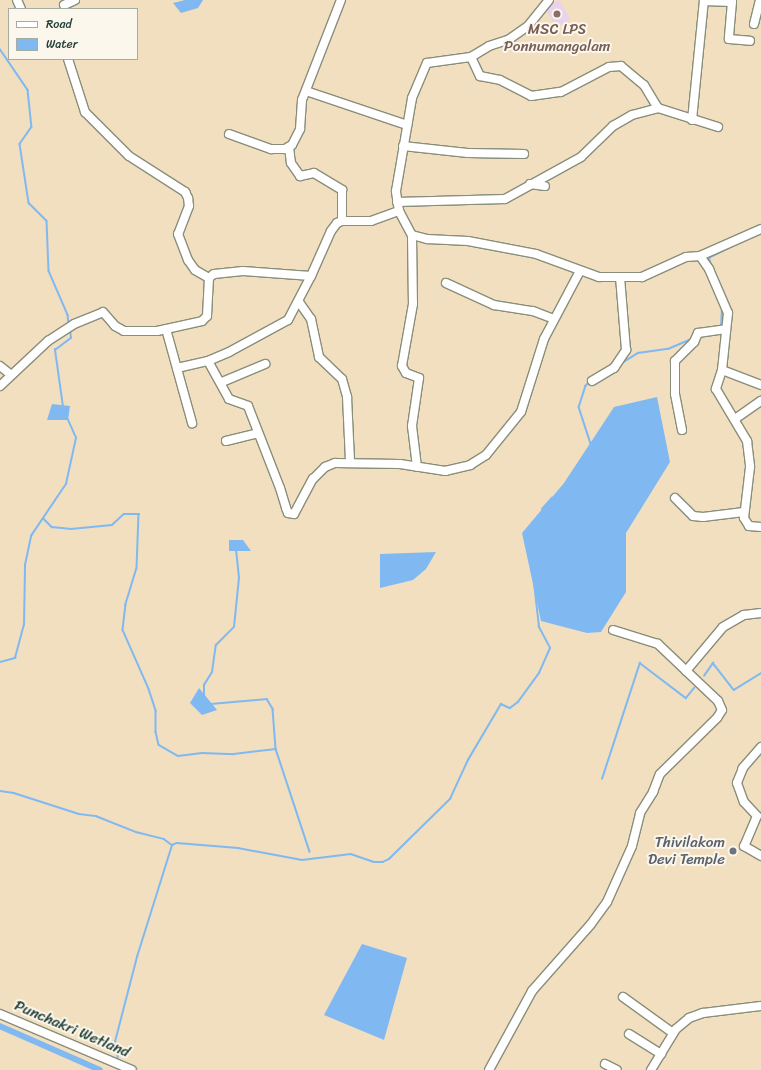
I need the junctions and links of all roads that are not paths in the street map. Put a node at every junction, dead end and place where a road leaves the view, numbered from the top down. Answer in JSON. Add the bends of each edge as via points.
{"nodes":[{"id":1,"x":74,"y":0,"type":"edge"},
{"id":2,"x":341,"y":0,"type":"edge"},
{"id":3,"x":549,"y":0,"type":"edge"},
{"id":4,"x":760,"y":0,"type":"edge"},
{"id":5,"x":704,"y":1,"type":"edge"},
{"id":6,"x":64,"y":5,"type":"dead end"},
{"id":7,"x":754,"y":24,"type":"dead end"},
{"id":8,"x":750,"y":41,"type":"dead end"},
{"id":9,"x":472,"y":57,"type":"junction"},
{"id":10,"x":68,"y":60,"type":"edge"},
{"id":11,"x":306,"y":91,"type":"junction"},
{"id":12,"x":658,"y":108,"type":"junction"},
{"id":13,"x":692,"y":120,"type":"junction"},
{"id":14,"x":407,"y":125,"type":"junction"},
{"id":15,"x":718,"y":127,"type":"dead end"},
{"id":16,"x":229,"y":134,"type":"dead end"},
{"id":17,"x":403,"y":146,"type":"junction"},
{"id":18,"x":289,"y":147,"type":"junction"},
{"id":19,"x":524,"y":154,"type":"dead end"},
{"id":20,"x":530,"y":184,"type":"junction"},
{"id":21,"x":545,"y":186,"type":"dead end"},
{"id":22,"x":396,"y":202,"type":"junction"},
{"id":23,"x":399,"y":211,"type":"junction"},
{"id":24,"x":342,"y":221,"type":"junction"},
{"id":25,"x":761,"y":229,"type":"edge"},
{"id":26,"x":412,"y":235,"type":"junction"},
{"id":27,"x":700,"y":256,"type":"junction"},
{"id":28,"x":580,"y":271,"type":"junction"},
{"id":29,"x":311,"y":276,"type":"junction"},
{"id":30,"x":620,"y":277,"type":"junction"},
{"id":31,"x":208,"y":278,"type":"junction"},
{"id":32,"x":446,"y":283,"type":"dead end"},
{"id":33,"x":299,"y":302,"type":"junction"},
{"id":34,"x":554,"y":319,"type":"junction"},
{"id":35,"x":166,"y":329,"type":"junction"},
{"id":36,"x":726,"y":329,"type":"junction"},
{"id":37,"x":208,"y":361,"type":"junction"},
{"id":38,"x":265,"y":364,"type":"dead end"},
{"id":39,"x":0,"y":366,"type":"edge"},
{"id":40,"x":177,"y":368,"type":"junction"},
{"id":41,"x":722,"y":370,"type":"junction"},
{"id":42,"x":10,"y":374,"type":"junction"},
{"id":43,"x":592,"y":381,"type":"dead end"},
{"id":44,"x":222,"y":382,"type":"junction"},
{"id":45,"x":761,"y":385,"type":"edge"},
{"id":46,"x":0,"y":386,"type":"edge"},
{"id":47,"x":761,"y":401,"type":"edge"},
{"id":48,"x":735,"y":418,"type":"junction"},
{"id":49,"x":192,"y":423,"type":"dead end"},
{"id":50,"x":682,"y":430,"type":"dead end"},
{"id":51,"x":257,"y":433,"type":"junction"},
{"id":52,"x":226,"y":440,"type":"dead end"},
{"id":53,"x":350,"y":461,"type":"junction"},
{"id":54,"x":417,"y":467,"type":"junction"},
{"id":55,"x":675,"y":498,"type":"dead end"},
{"id":56,"x":744,"y":512,"type":"junction"},
{"id":57,"x":761,"y":527,"type":"edge"},
{"id":58,"x":761,"y":613,"type":"edge"},
{"id":59,"x":613,"y":630,"type":"dead end"},
{"id":60,"x":686,"y":671,"type":"junction"},
{"id":61,"x":761,"y":747,"type":"edge"},
{"id":62,"x":761,"y":856,"type":"edge"},
{"id":63,"x":622,"y":997,"type":"dead end"},
{"id":64,"x":761,"y":1006,"type":"edge"},
{"id":65,"x":0,"y":1014,"type":"edge"},
{"id":66,"x":673,"y":1033,"type":"junction"},
{"id":67,"x":629,"y":1034,"type":"dead end"},
{"id":68,"x":661,"y":1054,"type":"junction"},
{"id":69,"x":605,"y":1064,"type":"dead end"},
{"id":70,"x":132,"y":1070,"type":"edge"},
{"id":71,"x":489,"y":1070,"type":"edge"},
{"id":72,"x":617,"y":1070,"type":"edge"},
{"id":73,"x":651,"y":1070,"type":"edge"}],
"edges":[{"from":1,"to":6,"type":"street"},
{"from":2,"to":11,"type":"street"},
{"from":3,"to":9,"type":"street","via":[[528,26],[508,40],[488,46]]},
{"from":4,"to":7,"type":"street"},
{"from":5,"to":8,"type":"street","via":[[732,2],[729,39]]},
{"from":5,"to":13,"type":"street"},
{"from":9,"to":12,"type":"street","via":[[480,76],[500,80],[531,96],[561,92],[609,67],[621,66],[644,85]]},
{"from":9,"to":14,"type":"street","via":[[427,63],[413,90]]},
{"from":10,"to":31,"type":"street","via":[[85,112],[129,156],[184,192],[188,198],[189,206],[178,234],[188,260],[195,270]]},
{"from":11,"to":14,"type":"street"},
{"from":11,"to":18,"type":"street","via":[[300,128]]},
{"from":12,"to":13,"type":"street"},
{"from":12,"to":20,"type":"street","via":[[632,115],[613,126],[581,157],[558,172]]},
{"from":13,"to":15,"type":"street"},
{"from":14,"to":17,"type":"street"},
{"from":16,"to":18,"type":"street","via":[[271,149]]},
{"from":17,"to":19,"type":"street","via":[[468,153]]},
{"from":17,"to":22,"type":"street"},
{"from":18,"to":24,"type":"street","via":[[291,163],[300,176],[314,173],[342,190]]},
{"from":20,"to":21,"type":"street"},
{"from":20,"to":22,"type":"street","via":[[504,199]]},
{"from":22,"to":23,"type":"street"},
{"from":23,"to":24,"type":"street","via":[[371,221]]},
{"from":23,"to":26,"type":"street"},
{"from":24,"to":29,"type":"street","via":[[331,231]]},
{"from":25,"to":27,"type":"street"},
{"from":26,"to":28,"type":"street","via":[[427,239],[468,241],[536,254]]},
{"from":26,"to":54,"type":"street","via":[[413,304],[402,366],[406,373],[417,375],[419,378],[412,426]]},
{"from":27,"to":30,"type":"street","via":[[686,257],[642,277]]},
{"from":27,"to":36,"type":"street","via":[[728,313]]},
{"from":28,"to":30,"type":"street","via":[[599,277]]},
{"from":28,"to":34,"type":"street"},
{"from":29,"to":31,"type":"street","via":[[226,271]]},
{"from":29,"to":33,"type":"street"},
{"from":30,"to":43,"type":"street","via":[[626,350],[614,368]]},
{"from":31,"to":35,"type":"street","via":[[207,316],[202,321]]},
{"from":32,"to":34,"type":"street","via":[[494,305],[533,311]]},
{"from":33,"to":37,"type":"street","via":[[288,320]]},
{"from":33,"to":53,"type":"street","via":[[311,319],[319,357],[342,379],[347,397]]},
{"from":34,"to":54,"type":"street","via":[[544,339],[521,412],[496,446],[470,465],[457,470],[431,471]]},
{"from":35,"to":40,"type":"street"},
{"from":35,"to":42,"type":"street","via":[[145,333],[124,331],[115,326],[103,312],[69,327],[48,341]]},
{"from":36,"to":41,"type":"street"},
{"from":36,"to":50,"type":"street","via":[[698,333],[694,342],[675,361],[675,394]]},
{"from":37,"to":40,"type":"street"},
{"from":37,"to":44,"type":"street"},
{"from":38,"to":44,"type":"street"},
{"from":39,"to":42,"type":"street"},
{"from":40,"to":49,"type":"street"},
{"from":41,"to":45,"type":"street"},
{"from":41,"to":48,"type":"street","via":[[716,389],[719,399]]},
{"from":42,"to":46,"type":"street"},
{"from":44,"to":51,"type":"street","via":[[232,402],[248,406]]},
{"from":47,"to":48,"type":"street"},
{"from":48,"to":56,"type":"street","via":[[747,440],[750,467]]},
{"from":51,"to":52,"type":"street"},
{"from":51,"to":53,"type":"street","via":[[288,513],[294,514],[313,479],[325,467]]},
{"from":53,"to":54,"type":"street"},
{"from":55,"to":56,"type":"street","via":[[693,516]]},
{"from":56,"to":57,"type":"street","via":[[745,523]]},
{"from":58,"to":60,"type":"street","via":[[744,615],[723,627]]},
{"from":59,"to":60,"type":"street","via":[[658,644]]},
{"from":60,"to":71,"type":"street","via":[[720,704],[721,712],[660,774],[653,792],[640,812],[632,846],[601,912],[532,991]]},
{"from":61,"to":62,"type":"street","via":[[743,768],[737,783],[744,802],[757,816],[744,846]]},
{"from":63,"to":66,"type":"street"},
{"from":64,"to":66,"type":"street","via":[[704,1013],[689,1018]]},
{"from":65,"to":70,"type":"street","name":"Punchakri Wetland"},
{"from":66,"to":68,"type":"street"},
{"from":67,"to":68,"type":"street"},
{"from":68,"to":73,"type":"street"},
{"from":69,"to":72,"type":"street"}]}
